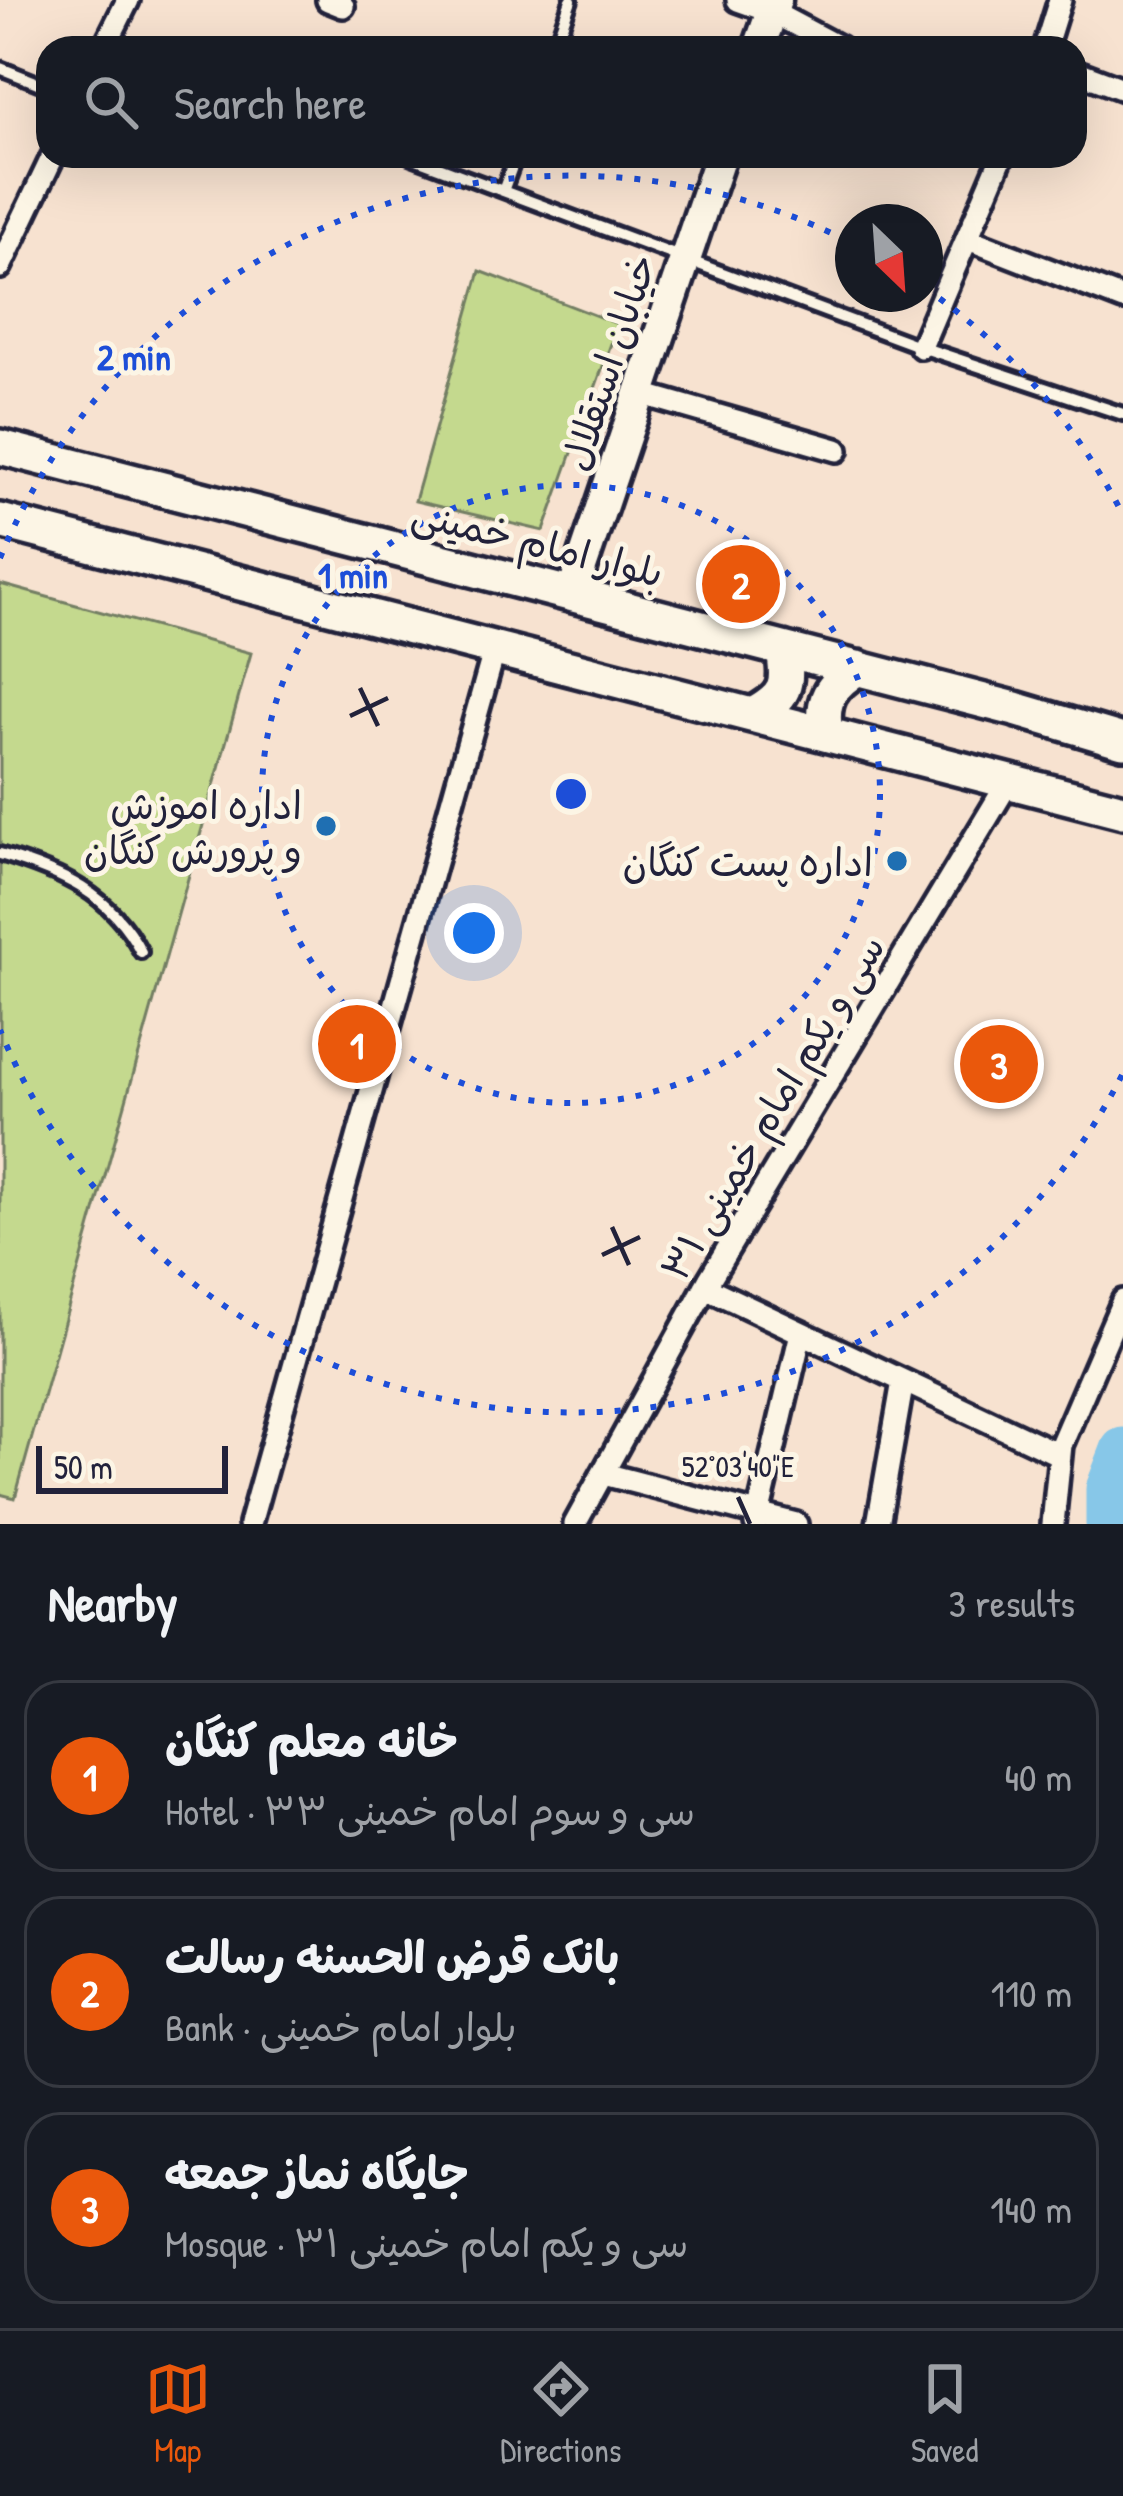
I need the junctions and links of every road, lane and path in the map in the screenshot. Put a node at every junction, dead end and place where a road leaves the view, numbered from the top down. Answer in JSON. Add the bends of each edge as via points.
{"nodes":[{"id":1,"x":128,"y":0,"type":"edge"},
{"id":2,"x":571,"y":0,"type":"edge"},
{"id":3,"x":739,"y":0,"type":"edge"},
{"id":4,"x":1060,"y":0,"type":"edge"},
{"id":5,"x":774,"y":6,"type":"edge"},
{"id":6,"x":113,"y":36,"type":"edge"},
{"id":7,"x":558,"y":36,"type":"edge"},
{"id":8,"x":763,"y":36,"type":"edge"},
{"id":9,"x":821,"y":36,"type":"edge"},
{"id":10,"x":1050,"y":36,"type":"edge"},
{"id":11,"x":0,"y":68,"type":"edge"},
{"id":12,"x":1087,"y":76,"type":"edge"},
{"id":13,"x":36,"y":82,"type":"edge"},
{"id":14,"x":1123,"y":89,"type":"edge"},
{"id":15,"x":47,"y":168,"type":"edge"},
{"id":16,"x":441,"y":168,"type":"edge"},
{"id":17,"x":512,"y":168,"type":"edge"},
{"id":18,"x":716,"y":168,"type":"edge"},
{"id":19,"x":997,"y":168,"type":"edge"},
{"id":20,"x":503,"y":191,"type":"junction"},
{"id":21,"x":968,"y":239,"type":"junction"},
{"id":22,"x":684,"y":258,"type":"junction"},
{"id":23,"x":0,"y":267,"type":"edge"},
{"id":24,"x":1123,"y":299,"type":"edge"},
{"id":25,"x":921,"y":347,"type":"junction"},
{"id":26,"x":639,"y":393,"type":"junction"},
{"id":27,"x":1123,"y":414,"type":"edge"},
{"id":28,"x":0,"y":447,"type":"edge"},
{"id":29,"x":837,"y":450,"type":"dead end"},
{"id":30,"x":0,"y":520,"type":"edge"},
{"id":31,"x":572,"y":594,"type":"junction"},
{"id":32,"x":495,"y":648,"type":"junction"},
{"id":33,"x":783,"y":649,"type":"junction"},
{"id":34,"x":858,"y":668,"type":"junction"},
{"id":35,"x":753,"y":715,"type":"junction"},
{"id":36,"x":826,"y":734,"type":"junction"},
{"id":37,"x":1123,"y":741,"type":"edge"},
{"id":38,"x":1010,"y":781,"type":"junction"},
{"id":39,"x":1123,"y":811,"type":"edge"},
{"id":40,"x":0,"y":854,"type":"edge"},
{"id":41,"x":141,"y":952,"type":"dead end"},
{"id":42,"x":705,"y":1287,"type":"junction"},
{"id":43,"x":1123,"y":1301,"type":"edge"},
{"id":44,"x":801,"y":1333,"type":"junction"},
{"id":45,"x":903,"y":1381,"type":"junction"},
{"id":46,"x":1060,"y":1455,"type":"junction"},
{"id":47,"x":604,"y":1474,"type":"junction"},
{"id":48,"x":757,"y":1519,"type":"edge"},
{"id":49,"x":250,"y":1524,"type":"edge"},
{"id":50,"x":575,"y":1524,"type":"edge"},
{"id":51,"x":796,"y":1524,"type":"edge"},
{"id":52,"x":878,"y":1524,"type":"edge"},
{"id":53,"x":1053,"y":1524,"type":"edge"}],
"edges":[{"from":1,"to":6,"type":"street"},
{"from":2,"to":7,"type":"lane"},
{"from":3,"to":5,"type":"street"},
{"from":4,"to":10,"type":"street"},
{"from":5,"to":8,"type":"main road"},
{"from":5,"to":9,"type":"street"},
{"from":11,"to":13,"type":"lane"},
{"from":12,"to":14,"type":"street"},
{"from":15,"to":23,"type":"street"},
{"from":16,"to":20,"type":"lane"},
{"from":17,"to":20,"type":"lane"},
{"from":18,"to":22,"type":"main road","name":"خیابان استقلال"},
{"from":19,"to":21,"type":"street"},
{"from":20,"to":22,"type":"lane"},
{"from":21,"to":24,"type":"street"},
{"from":21,"to":25,"type":"street"},
{"from":22,"to":25,"type":"lane"},
{"from":22,"to":26,"type":"main road","name":"خیابان استقلال"},
{"from":25,"to":27,"type":"lane"},
{"from":26,"to":29,"type":"street"},
{"from":26,"to":31,"type":"main road","name":"خیابان استقلال"},
{"from":28,"to":31,"type":"main road","name":"بلوار امام خمینی"},
{"from":30,"to":32,"type":"main road"},
{"from":31,"to":33,"type":"main road","name":"بلوار امام خمینی"},
{"from":32,"to":35,"type":"main road"},
{"from":32,"to":49,"type":"street"},
{"from":33,"to":34,"type":"main road","name":"بلوار امام خمینی"},
{"from":33,"to":35,"type":"main road","via":[[785,688]]},
{"from":34,"to":36,"type":"main road","via":[[828,696]]},
{"from":34,"to":37,"type":"main road","name":"بلوار امام خمینی"},
{"from":35,"to":36,"type":"main road"},
{"from":36,"to":38,"type":"main road"},
{"from":38,"to":39,"type":"main road"},
{"from":38,"to":42,"type":"street","name":"سی و یکم امام خمینی ۳۱"},
{"from":40,"to":41,"type":"lane","via":[[101,900]]},
{"from":42,"to":44,"type":"street"},
{"from":42,"to":47,"type":"street","name":"سی و یکم امام خمینی ۳۱"},
{"from":43,"to":46,"type":"street"},
{"from":44,"to":45,"type":"street"},
{"from":44,"to":48,"type":"street"},
{"from":45,"to":46,"type":"street"},
{"from":45,"to":52,"type":"street"},
{"from":46,"to":53,"type":"street"},
{"from":47,"to":48,"type":"street"},
{"from":47,"to":50,"type":"street","name":"سی و یکم امام خمینی ۳۱"},
{"from":48,"to":51,"type":"street"}]}
